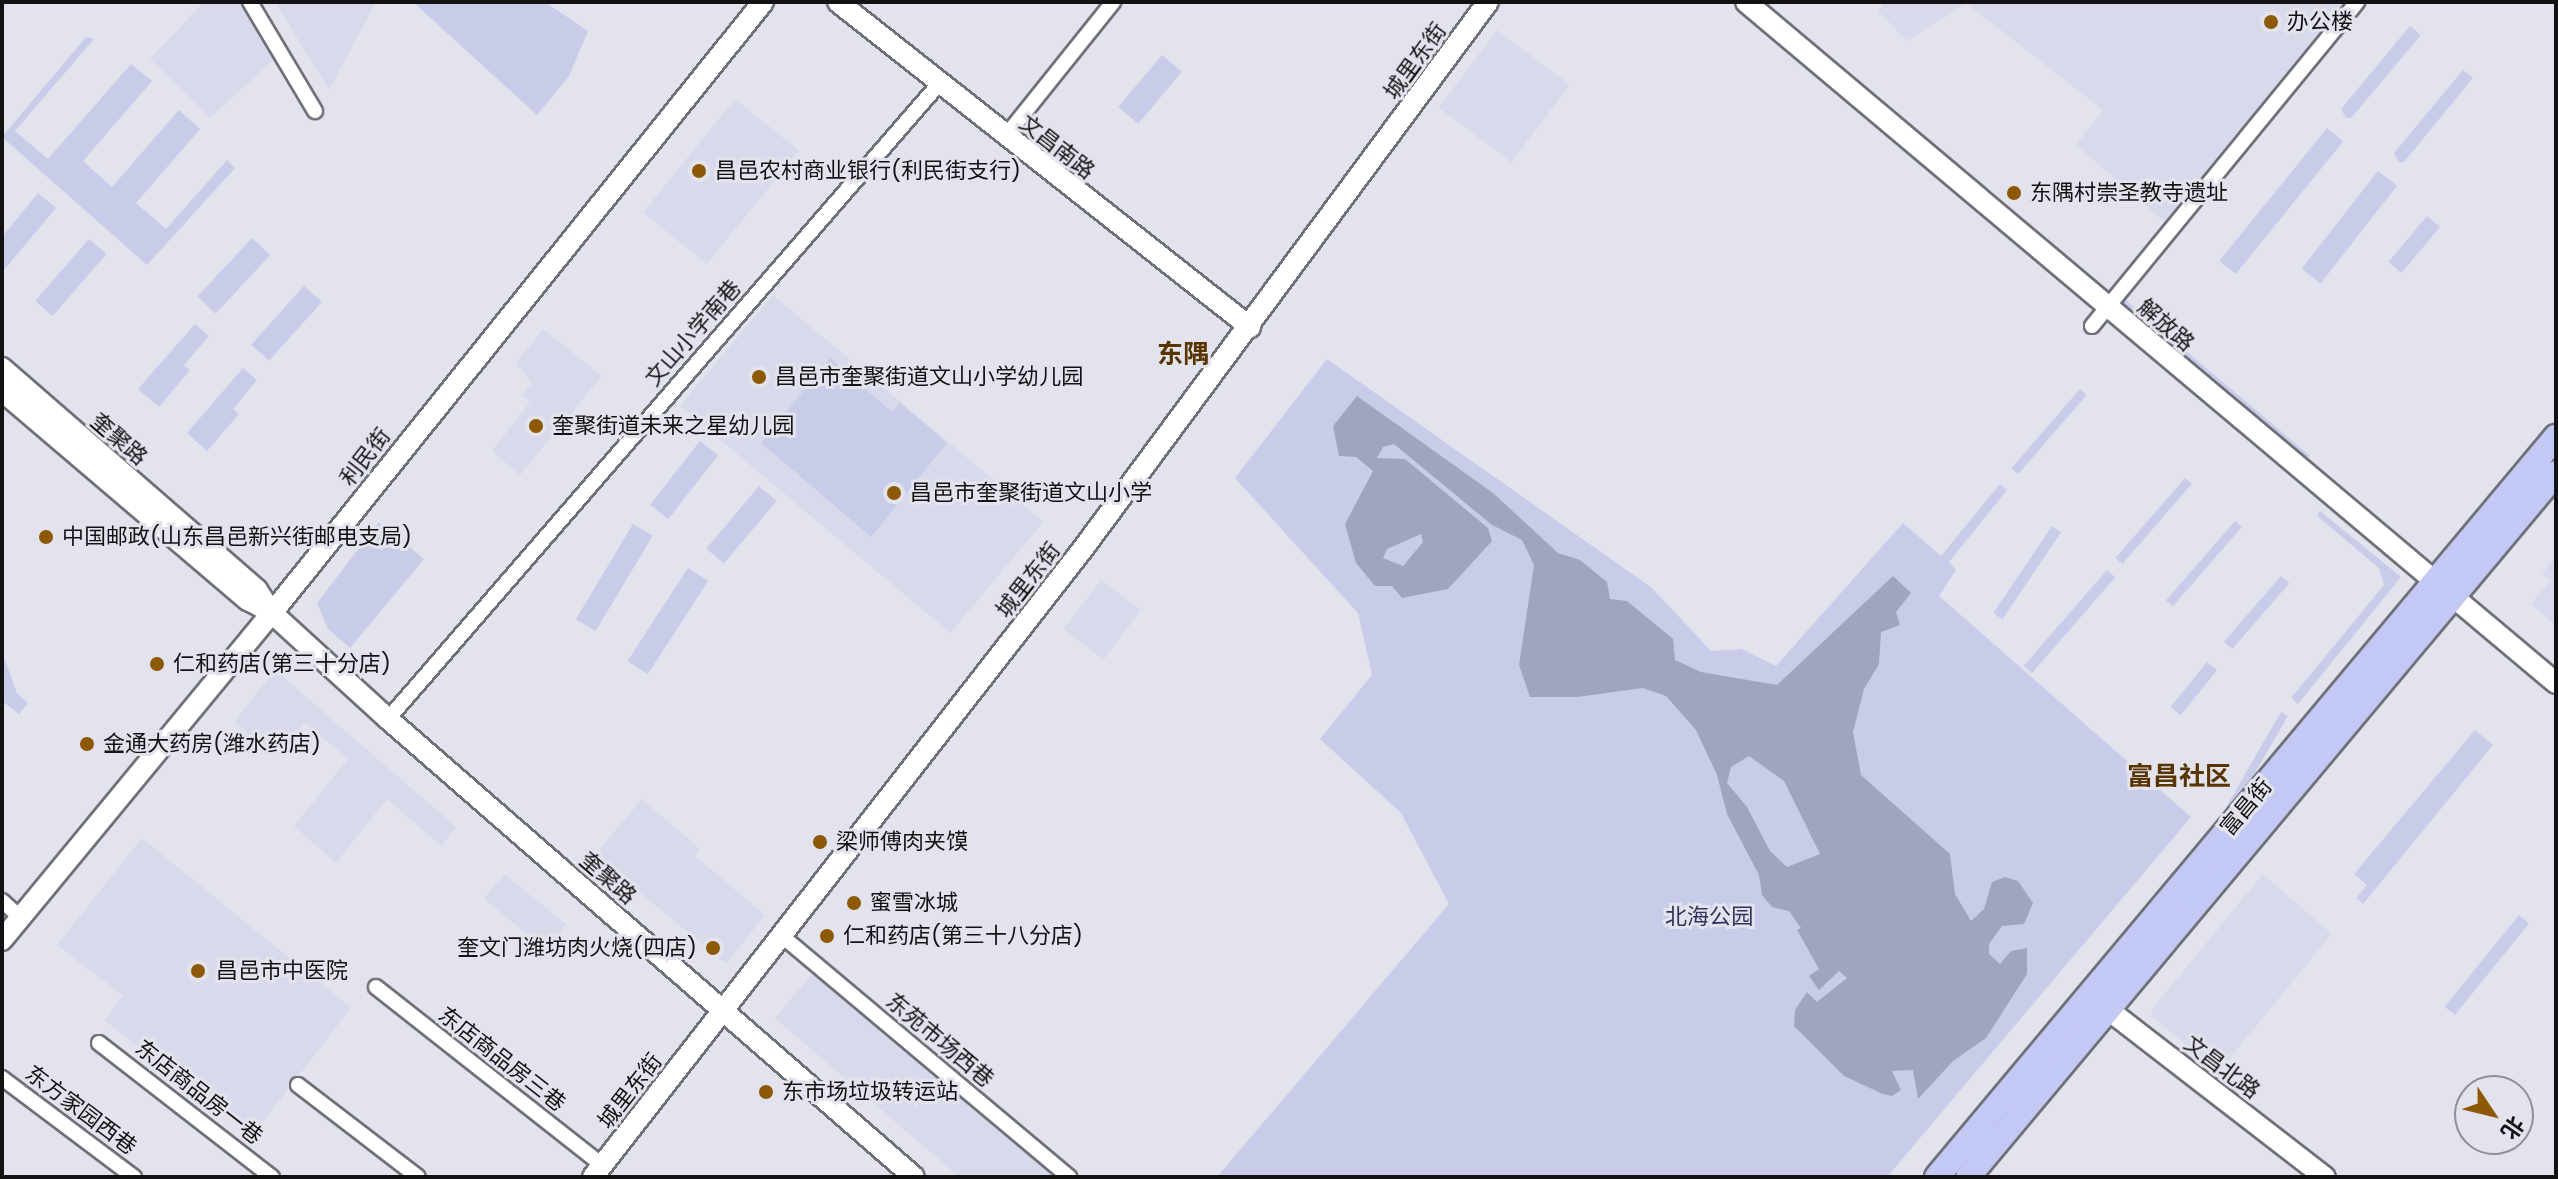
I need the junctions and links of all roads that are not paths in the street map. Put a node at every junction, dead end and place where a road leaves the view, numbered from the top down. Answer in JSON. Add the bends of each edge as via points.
{"nodes":[{"id":1,"x":250,"y":2,"type":"edge"},
{"id":2,"x":763,"y":2,"type":"edge"},
{"id":3,"x":838,"y":2,"type":"edge"},
{"id":4,"x":1113,"y":2,"type":"edge"},
{"id":5,"x":1488,"y":2,"type":"edge"},
{"id":6,"x":1746,"y":2,"type":"edge"},
{"id":7,"x":2357,"y":2,"type":"edge"},
{"id":8,"x":938,"y":85,"type":"junction"},
{"id":9,"x":315,"y":111,"type":"dead end"},
{"id":10,"x":1005,"y":137,"type":"junction"},
{"id":11,"x":2106,"y":304,"type":"junction"},
{"id":12,"x":2092,"y":326,"type":"dead end"},
{"id":13,"x":1250,"y":327,"type":"junction"},
{"id":14,"x":2,"y":368,"type":"edge"},
{"id":15,"x":2,"y":391,"type":"edge"},
{"id":16,"x":2556,"y":437,"type":"edge"},
{"id":17,"x":2556,"y":473,"type":"edge"},
{"id":18,"x":2443,"y":589,"type":"junction"},
{"id":19,"x":272,"y":613,"type":"junction"},
{"id":20,"x":2556,"y":683,"type":"edge"},
{"id":21,"x":388,"y":719,"type":"junction"},
{"id":22,"x":2,"y":901,"type":"edge"},
{"id":23,"x":21,"y":918,"type":"junction"},
{"id":24,"x":782,"y":936,"type":"junction"},
{"id":25,"x":2,"y":940,"type":"edge"},
{"id":26,"x":376,"y":987,"type":"dead end"},
{"id":27,"x":2098,"y":1002,"type":"junction"},
{"id":28,"x":724,"y":1011,"type":"junction"},
{"id":29,"x":99,"y":1043,"type":"dead end"},
{"id":30,"x":2,"y":1078,"type":"edge"},
{"id":31,"x":298,"y":1085,"type":"dead end"},
{"id":32,"x":598,"y":1171,"type":"edge"},
{"id":33,"x":134,"y":1177,"type":"edge"},
{"id":34,"x":272,"y":1177,"type":"edge"},
{"id":35,"x":418,"y":1177,"type":"edge"},
{"id":36,"x":914,"y":1177,"type":"edge"},
{"id":37,"x":1069,"y":1177,"type":"edge"},
{"id":38,"x":1937,"y":1177,"type":"edge"},
{"id":39,"x":1968,"y":1177,"type":"edge"},
{"id":40,"x":2325,"y":1177,"type":"edge"}],
"edges":[{"from":1,"to":9,"type":"street"},
{"from":2,"to":19,"type":"street","name":"利民街"},
{"from":3,"to":8,"type":"street","name":"文昌南路"},
{"from":4,"to":10,"type":"street"},
{"from":5,"to":13,"type":"street","name":"城里东街"},
{"from":6,"to":11,"type":"street","name":"解放路"},
{"from":7,"to":11,"type":"street"},
{"from":8,"to":10,"type":"street","name":"文昌南路"},
{"from":8,"to":21,"type":"street","name":"文山小学南巷"},
{"from":10,"to":13,"type":"street","name":"文昌南路"},
{"from":11,"to":12,"type":"street"},
{"from":11,"to":18,"type":"street","name":"解放路"},
{"from":13,"to":24,"type":"street","name":"城里东街"},
{"from":14,"to":19,"type":"street","name":"奎聚路","via":[[257,590]]},
{"from":15,"to":19,"type":"street","name":"奎聚路","via":[[248,600]]},
{"from":16,"to":18,"type":"main road","name":"富昌街"},
{"from":17,"to":18,"type":"main road","name":"富昌街"},
{"from":18,"to":20,"type":"street","name":"解放路"},
{"from":18,"to":27,"type":"main road","name":"富昌街"},
{"from":19,"to":21,"type":"street","name":"奎聚路"},
{"from":19,"to":23,"type":"street","name":"利民街"},
{"from":21,"to":28,"type":"street","name":"奎聚路"},
{"from":22,"to":23,"type":"street"},
{"from":23,"to":25,"type":"street","name":"利民街"},
{"from":24,"to":28,"type":"street","name":"城里东街"},
{"from":24,"to":37,"type":"street","name":"东苑市场西巷"},
{"from":26,"to":32,"type":"street","name":"东店商品房三巷"},
{"from":27,"to":38,"type":"main road","name":"富昌街"},
{"from":27,"to":39,"type":"main road","name":"富昌街"},
{"from":27,"to":40,"type":"street","name":"文昌北路"},
{"from":28,"to":32,"type":"street","name":"城里东街"},
{"from":28,"to":36,"type":"street","name":"奎聚路"},
{"from":29,"to":34,"type":"street","name":"东店商品房一巷"},
{"from":30,"to":33,"type":"street","name":"东方家园西巷"},
{"from":31,"to":35,"type":"street"}]}
